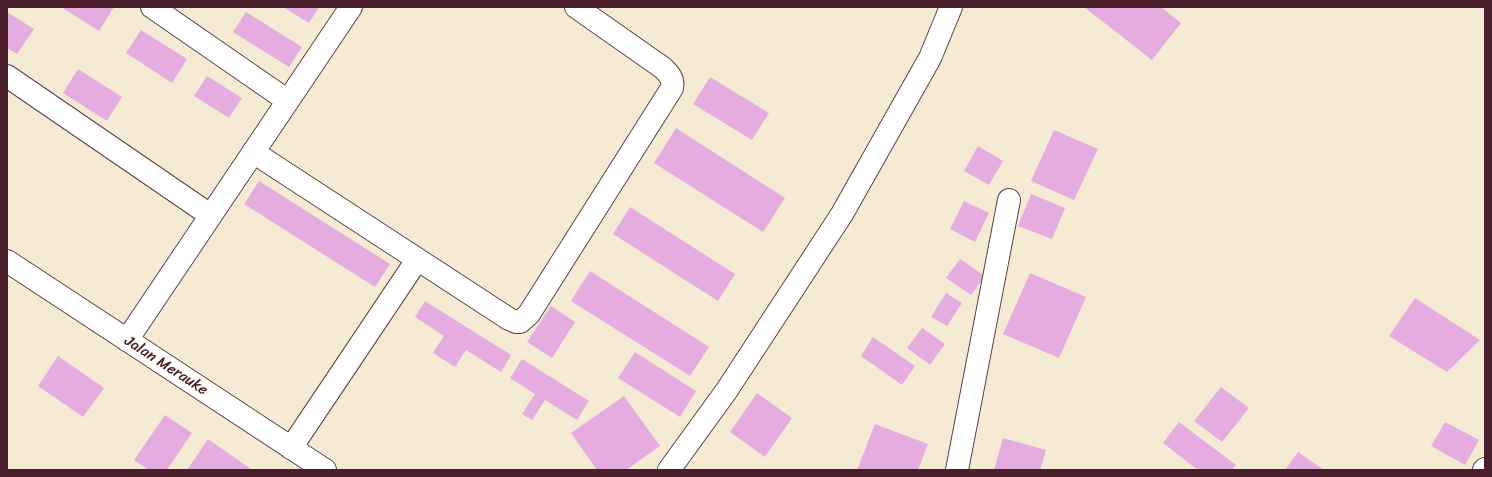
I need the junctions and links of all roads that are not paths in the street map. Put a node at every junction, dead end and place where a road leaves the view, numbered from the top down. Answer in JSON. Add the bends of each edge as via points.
{"nodes":[{"id":1,"x":152,"y":7,"type":"edge"},
{"id":2,"x":352,"y":7,"type":"edge"},
{"id":3,"x":576,"y":7,"type":"edge"},
{"id":4,"x":951,"y":7,"type":"edge"},
{"id":5,"x":7,"y":76,"type":"edge"},
{"id":6,"x":288,"y":101,"type":"junction"},
{"id":7,"x":253,"y":152,"type":"junction"},
{"id":8,"x":1009,"y":200,"type":"dead end"},
{"id":9,"x":210,"y":215,"type":"junction"},
{"id":10,"x":417,"y":260,"type":"junction"},
{"id":11,"x":7,"y":261,"type":"edge"},
{"id":12,"x":127,"y":340,"type":"junction"},
{"id":13,"x":291,"y":448,"type":"junction"},
{"id":14,"x":325,"y":470,"type":"edge"},
{"id":15,"x":669,"y":470,"type":"edge"},
{"id":16,"x":957,"y":470,"type":"edge"}],
"edges":[{"from":1,"to":6,"type":"street"},
{"from":2,"to":6,"type":"street"},
{"from":3,"to":10,"type":"street","via":[[663,68],[672,78],[672,88],[529,314],[520,322],[509,319]]},
{"from":4,"to":15,"type":"street","via":[[930,58],[842,214],[727,390]]},
{"from":5,"to":9,"type":"street"},
{"from":6,"to":7,"type":"street"},
{"from":7,"to":9,"type":"street"},
{"from":7,"to":10,"type":"street"},
{"from":8,"to":16,"type":"street"},
{"from":9,"to":12,"type":"street"},
{"from":10,"to":13,"type":"street"},
{"from":11,"to":12,"type":"street","name":"Jalan Merauke"},
{"from":12,"to":13,"type":"street","name":"Jalan Merauke"},
{"from":13,"to":14,"type":"street","name":"Jalan Merauke"}]}
